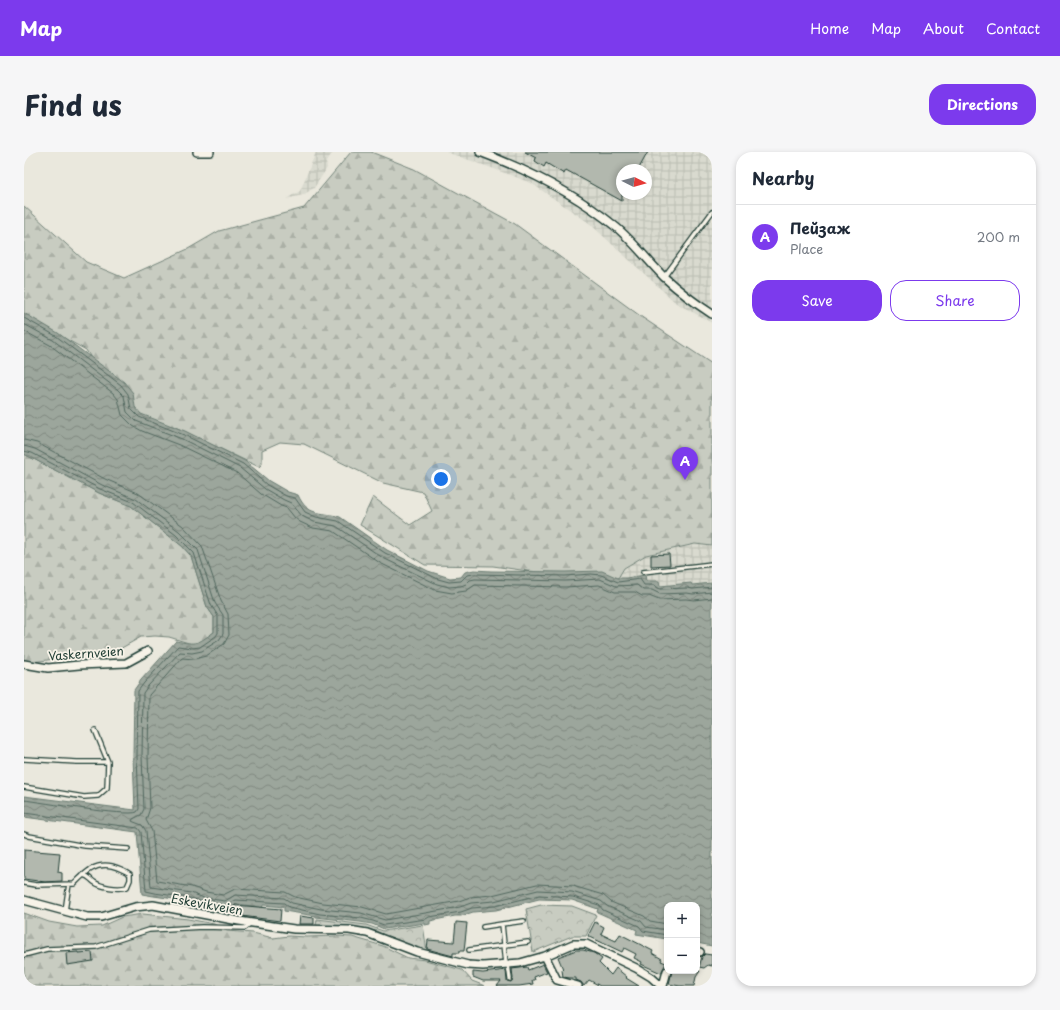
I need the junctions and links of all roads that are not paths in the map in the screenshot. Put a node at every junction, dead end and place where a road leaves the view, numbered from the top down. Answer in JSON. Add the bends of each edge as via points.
{"nodes":[{"id":1,"x":198,"y":152,"type":"edge"},
{"id":2,"x":210,"y":152,"type":"edge"},
{"id":3,"x":480,"y":152,"type":"edge"},
{"id":4,"x":712,"y":212,"type":"edge"},
{"id":5,"x":664,"y":277,"type":"junction"},
{"id":6,"x":712,"y":314,"type":"edge"},
{"id":7,"x":712,"y":564,"type":"edge"},
{"id":8,"x":643,"y":572,"type":"dead end"},
{"id":9,"x":148,"y":651,"type":"dead end"},
{"id":10,"x":24,"y":664,"type":"edge"},
{"id":11,"x":95,"y":730,"type":"dead end"},
{"id":12,"x":24,"y":759,"type":"edge"},
{"id":13,"x":108,"y":762,"type":"junction"},
{"id":14,"x":24,"y":787,"type":"edge"},
{"id":15,"x":24,"y":834,"type":"edge"},
{"id":16,"x":128,"y":849,"type":"dead end"},
{"id":17,"x":83,"y":875,"type":"junction"},
{"id":18,"x":24,"y":883,"type":"edge"},
{"id":19,"x":69,"y":884,"type":"junction"},
{"id":20,"x":24,"y":900,"type":"edge"},
{"id":21,"x":65,"y":912,"type":"junction"},
{"id":22,"x":524,"y":921,"type":"dead end"},
{"id":23,"x":252,"y":923,"type":"junction"},
{"id":24,"x":502,"y":924,"type":"junction"},
{"id":25,"x":483,"y":927,"type":"dead end"},
{"id":26,"x":528,"y":942,"type":"dead end"},
{"id":27,"x":504,"y":946,"type":"junction"},
{"id":28,"x":469,"y":950,"type":"dead end"},
{"id":29,"x":24,"y":955,"type":"edge"},
{"id":30,"x":545,"y":956,"type":"junction"},
{"id":31,"x":507,"y":963,"type":"junction"},
{"id":32,"x":666,"y":974,"type":"edge"},
{"id":33,"x":510,"y":979,"type":"dead end"},
{"id":34,"x":577,"y":986,"type":"edge"},
{"id":35,"x":662,"y":986,"type":"edge"}],
"edges":[{"from":1,"to":2,"type":"street"},
{"from":3,"to":5,"type":"street","via":[[541,179],[594,210],[628,238]]},
{"from":4,"to":5,"type":"lane"},
{"from":5,"to":6,"type":"street"},
{"from":7,"to":8,"type":"lane"},
{"from":9,"to":10,"type":"street","name":"Vaskernveien","via":[[126,664],[48,668]]},
{"from":11,"to":13,"type":"lane"},
{"from":12,"to":13,"type":"lane"},
{"from":13,"to":14,"type":"lane","via":[[107,788],[98,796],[84,797]]},
{"from":15,"to":16,"type":"lane","via":[[85,846]]},
{"from":17,"to":17,"type":"lane","via":[[91,868],[108,865],[130,874],[130,880],[126,888],[116,888],[95,883]]},
{"from":17,"to":19,"type":"lane","via":[[74,884]]},
{"from":18,"to":19,"type":"lane"},
{"from":19,"to":21,"type":"lane"},
{"from":20,"to":21,"type":"street","name":"Eskevikveien"},
{"from":21,"to":23,"type":"street","name":"Eskevikveien","via":[[87,917],[101,916],[153,905]]},
{"from":22,"to":24,"type":"lane"},
{"from":23,"to":29,"type":"lane","via":[[245,928],[149,930],[96,947],[47,949]]},
{"from":23,"to":31,"type":"street","name":"Eskevikveien","via":[[294,929],[349,930],[367,933],[417,952],[468,965]]},
{"from":24,"to":25,"type":"lane"},
{"from":24,"to":27,"type":"lane"},
{"from":26,"to":27,"type":"lane"},
{"from":27,"to":28,"type":"lane"},
{"from":27,"to":31,"type":"lane"},
{"from":30,"to":31,"type":"street","name":"Eskevikveien","via":[[520,963]]},
{"from":30,"to":34,"type":"street","via":[[557,980]]},
{"from":30,"to":35,"type":"street","name":"Eskevikveien","via":[[573,944],[586,944],[636,968]]},
{"from":31,"to":33,"type":"lane"},
{"from":32,"to":35,"type":"street"}]}
